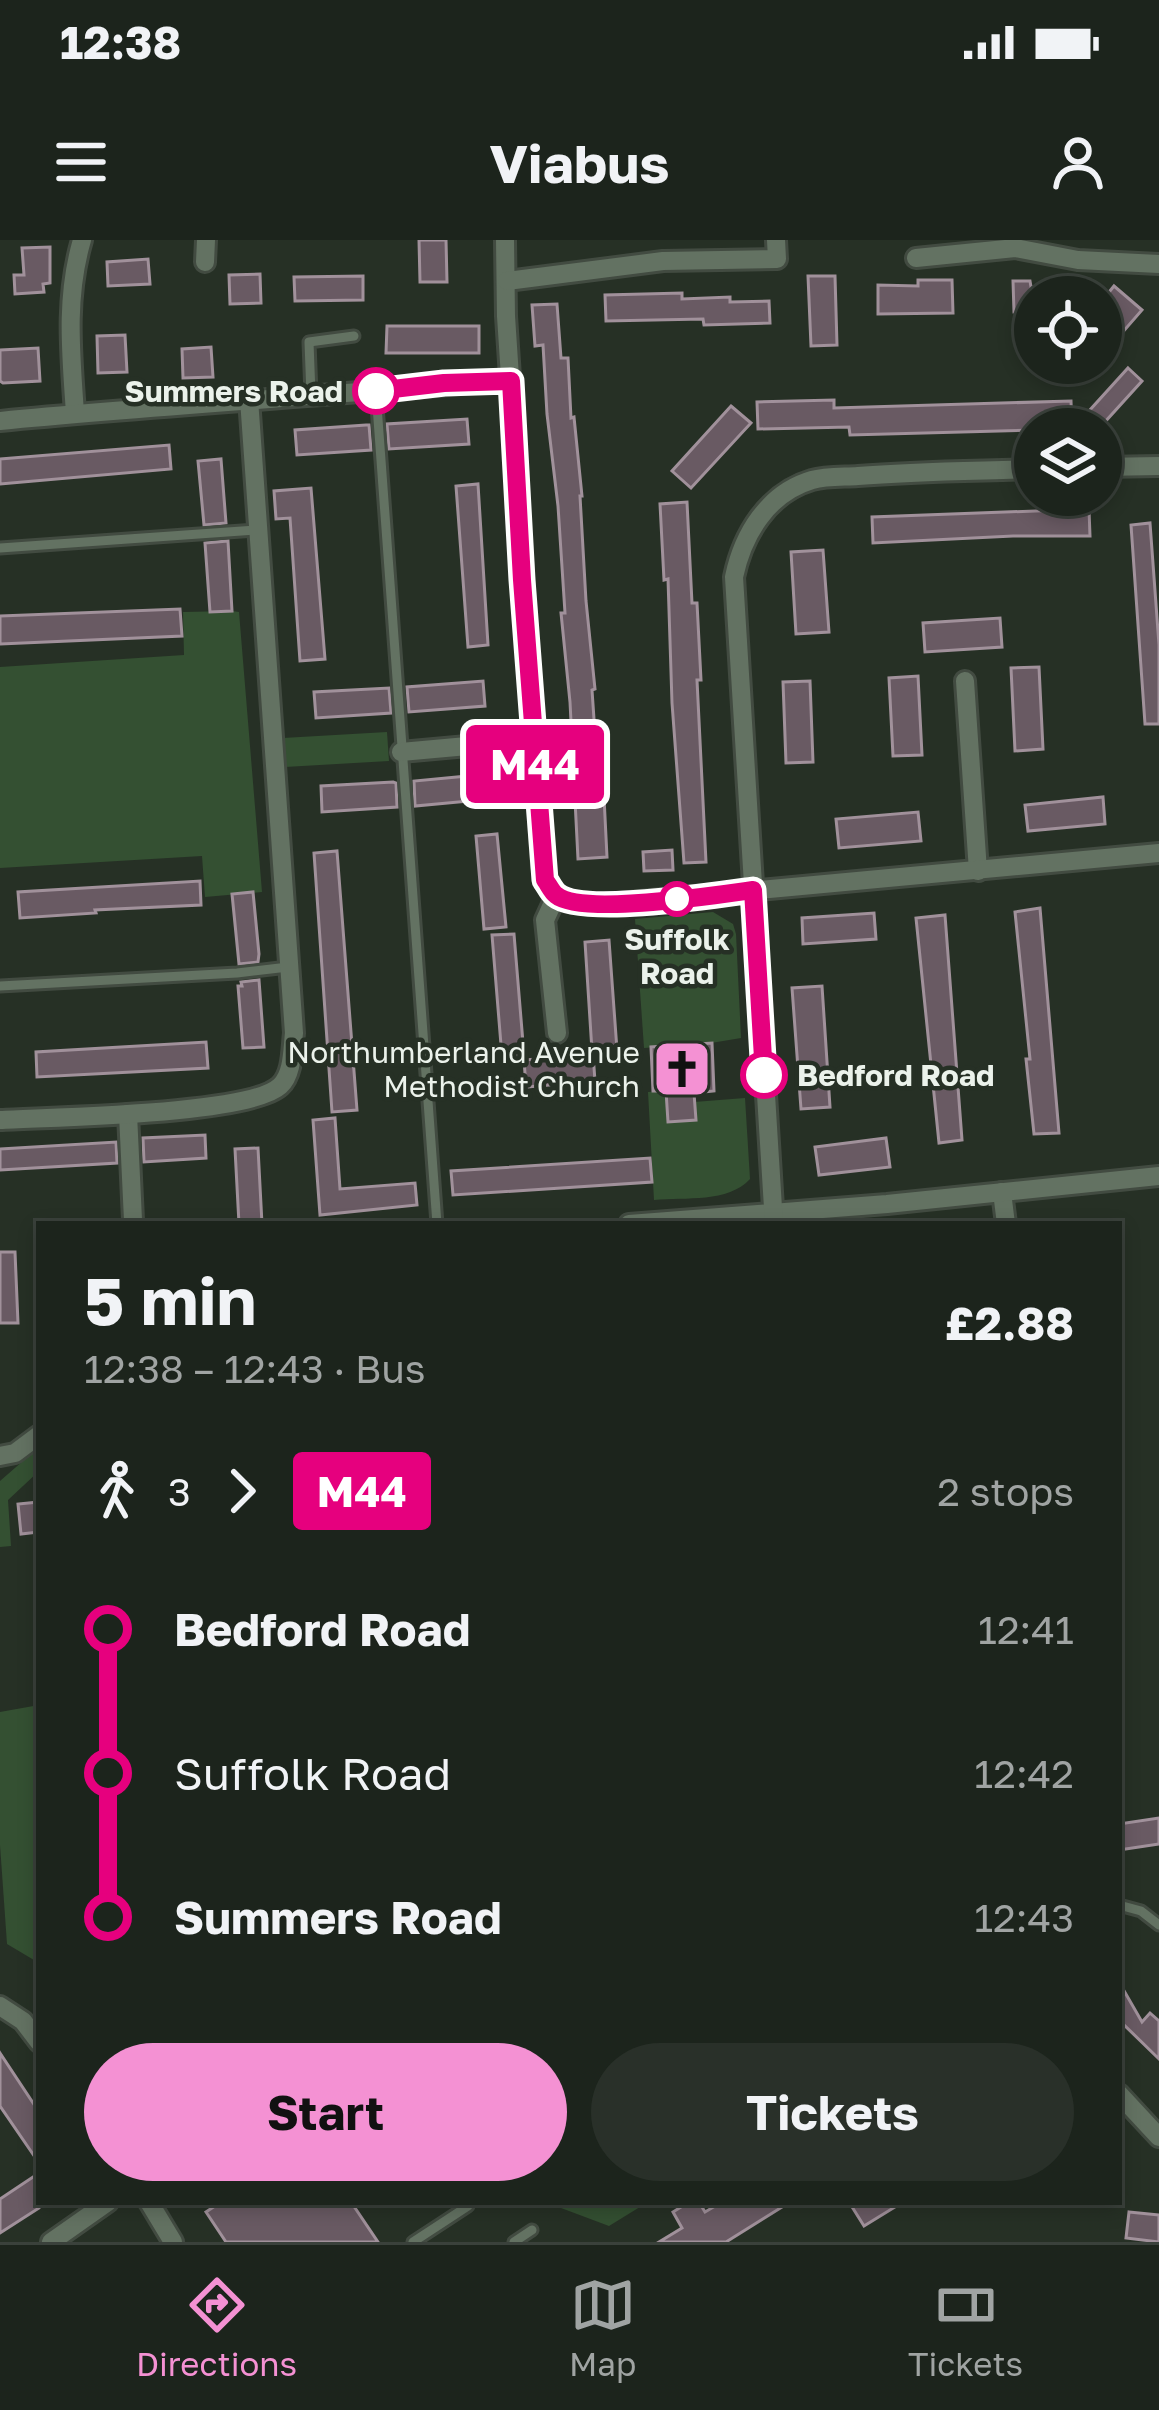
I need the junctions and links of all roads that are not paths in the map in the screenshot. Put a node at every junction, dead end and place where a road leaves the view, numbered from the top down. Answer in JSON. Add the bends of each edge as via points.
{"nodes":[{"id":1,"x":82,"y":240,"type":"edge"},
{"id":2,"x":206,"y":240,"type":"edge"},
{"id":3,"x":505,"y":240,"type":"edge"},
{"id":4,"x":776,"y":240,"type":"edge"},
{"id":5,"x":966,"y":247,"type":"edge"},
{"id":6,"x":916,"y":258,"type":"dead end"},
{"id":7,"x":205,"y":262,"type":"dead end"},
{"id":8,"x":1159,"y":264,"type":"edge"},
{"id":9,"x":507,"y":281,"type":"junction"},
{"id":10,"x":355,"y":336,"type":"dead end"},
{"id":11,"x":511,"y":381,"type":"junction"},
{"id":12,"x":376,"y":391,"type":"junction"},
{"id":13,"x":310,"y":395,"type":"junction"},
{"id":14,"x":249,"y":399,"type":"junction"},
{"id":15,"x":75,"y":413,"type":"junction"},
{"id":16,"x":0,"y":421,"type":"edge"},
{"id":17,"x":1159,"y":466,"type":"edge"},
{"id":18,"x":1122,"y":467,"type":"edge"},
{"id":19,"x":1014,"y":470,"type":"edge"},
{"id":20,"x":256,"y":530,"type":"junction"},
{"id":21,"x":0,"y":548,"type":"edge"},
{"id":22,"x":964,"y":681,"type":"dead end"},
{"id":23,"x":533,"y":740,"type":"junction"},
{"id":24,"x":401,"y":752,"type":"junction"},
{"id":25,"x":1159,"y":853,"type":"edge"},
{"id":26,"x":978,"y":871,"type":"junction"},
{"id":27,"x":753,"y":890,"type":"junction"},
{"id":28,"x":556,"y":896,"type":"junction"},
{"id":29,"x":289,"y":968,"type":"junction"},
{"id":30,"x":0,"y":986,"type":"edge"},
{"id":31,"x":557,"y":1033,"type":"dead end"},
{"id":32,"x":128,"y":1114,"type":"junction"},
{"id":33,"x":0,"y":1120,"type":"edge"},
{"id":34,"x":1159,"y":1176,"type":"edge"},
{"id":35,"x":1002,"y":1192,"type":"junction"},
{"id":36,"x":774,"y":1219,"type":"edge"},
{"id":37,"x":134,"y":1220,"type":"dead end"},
{"id":38,"x":437,"y":1221,"type":"edge"},
{"id":39,"x":716,"y":1221,"type":"edge"},
{"id":40,"x":1006,"y":1221,"type":"edge"},
{"id":41,"x":36,"y":1437,"type":"edge"},
{"id":42,"x":0,"y":1456,"type":"edge"},
{"id":43,"x":1122,"y":1906,"type":"edge"},
{"id":44,"x":1159,"y":1924,"type":"edge"},
{"id":45,"x":0,"y":2006,"type":"edge"},
{"id":46,"x":36,"y":2038,"type":"edge"},
{"id":47,"x":1122,"y":2097,"type":"edge"},
{"id":48,"x":1159,"y":2137,"type":"edge"},
{"id":49,"x":104,"y":2205,"type":"edge"},
{"id":50,"x":151,"y":2205,"type":"edge"},
{"id":51,"x":469,"y":2206,"type":"dead end"},
{"id":52,"x":532,"y":2230,"type":"dead end"},
{"id":53,"x":51,"y":2242,"type":"edge"},
{"id":54,"x":173,"y":2242,"type":"edge"},
{"id":55,"x":413,"y":2242,"type":"edge"},
{"id":56,"x":514,"y":2242,"type":"edge"}],
"edges":[{"from":1,"to":15,"type":"street","via":[[69,322]]},
{"from":2,"to":7,"type":"street"},
{"from":3,"to":9,"type":"street"},
{"from":4,"to":9,"type":"street","via":[[777,259],[662,261]]},
{"from":5,"to":6,"type":"street"},
{"from":5,"to":8,"type":"street"},
{"from":9,"to":11,"type":"street"},
{"from":10,"to":13,"type":"lane","via":[[309,342]]},
{"from":11,"to":12,"type":"street"},
{"from":11,"to":23,"type":"street"},
{"from":12,"to":13,"type":"street"},
{"from":12,"to":24,"type":"lane"},
{"from":13,"to":14,"type":"street"},
{"from":14,"to":15,"type":"street"},
{"from":14,"to":20,"type":"street"},
{"from":15,"to":16,"type":"street"},
{"from":17,"to":18,"type":"street"},
{"from":19,"to":27,"type":"street","via":[[814,479],[768,507],[748,532],[734,577]]},
{"from":20,"to":21,"type":"lane"},
{"from":20,"to":29,"type":"street"},
{"from":22,"to":26,"type":"street"},
{"from":23,"to":24,"type":"street"},
{"from":23,"to":28,"type":"street","via":[[542,865]]},
{"from":24,"to":38,"type":"lane"},
{"from":25,"to":26,"type":"street"},
{"from":26,"to":27,"type":"street"},
{"from":27,"to":28,"type":"street","via":[[597,905]]},
{"from":27,"to":36,"type":"street"},
{"from":28,"to":31,"type":"street","via":[[545,920]]},
{"from":29,"to":30,"type":"lane"},
{"from":29,"to":32,"type":"street","via":[[294,1033],[283,1084],[225,1104]]},
{"from":32,"to":33,"type":"street"},
{"from":32,"to":37,"type":"street"},
{"from":34,"to":35,"type":"street"},
{"from":35,"to":36,"type":"street"},
{"from":35,"to":40,"type":"street"},
{"from":36,"to":39,"type":"street"},
{"from":41,"to":42,"type":"street"},
{"from":43,"to":44,"type":"lane"},
{"from":45,"to":46,"type":"street"},
{"from":47,"to":48,"type":"street"},
{"from":49,"to":53,"type":"street"},
{"from":50,"to":54,"type":"street"},
{"from":51,"to":55,"type":"lane"},
{"from":52,"to":56,"type":"lane"}]}
